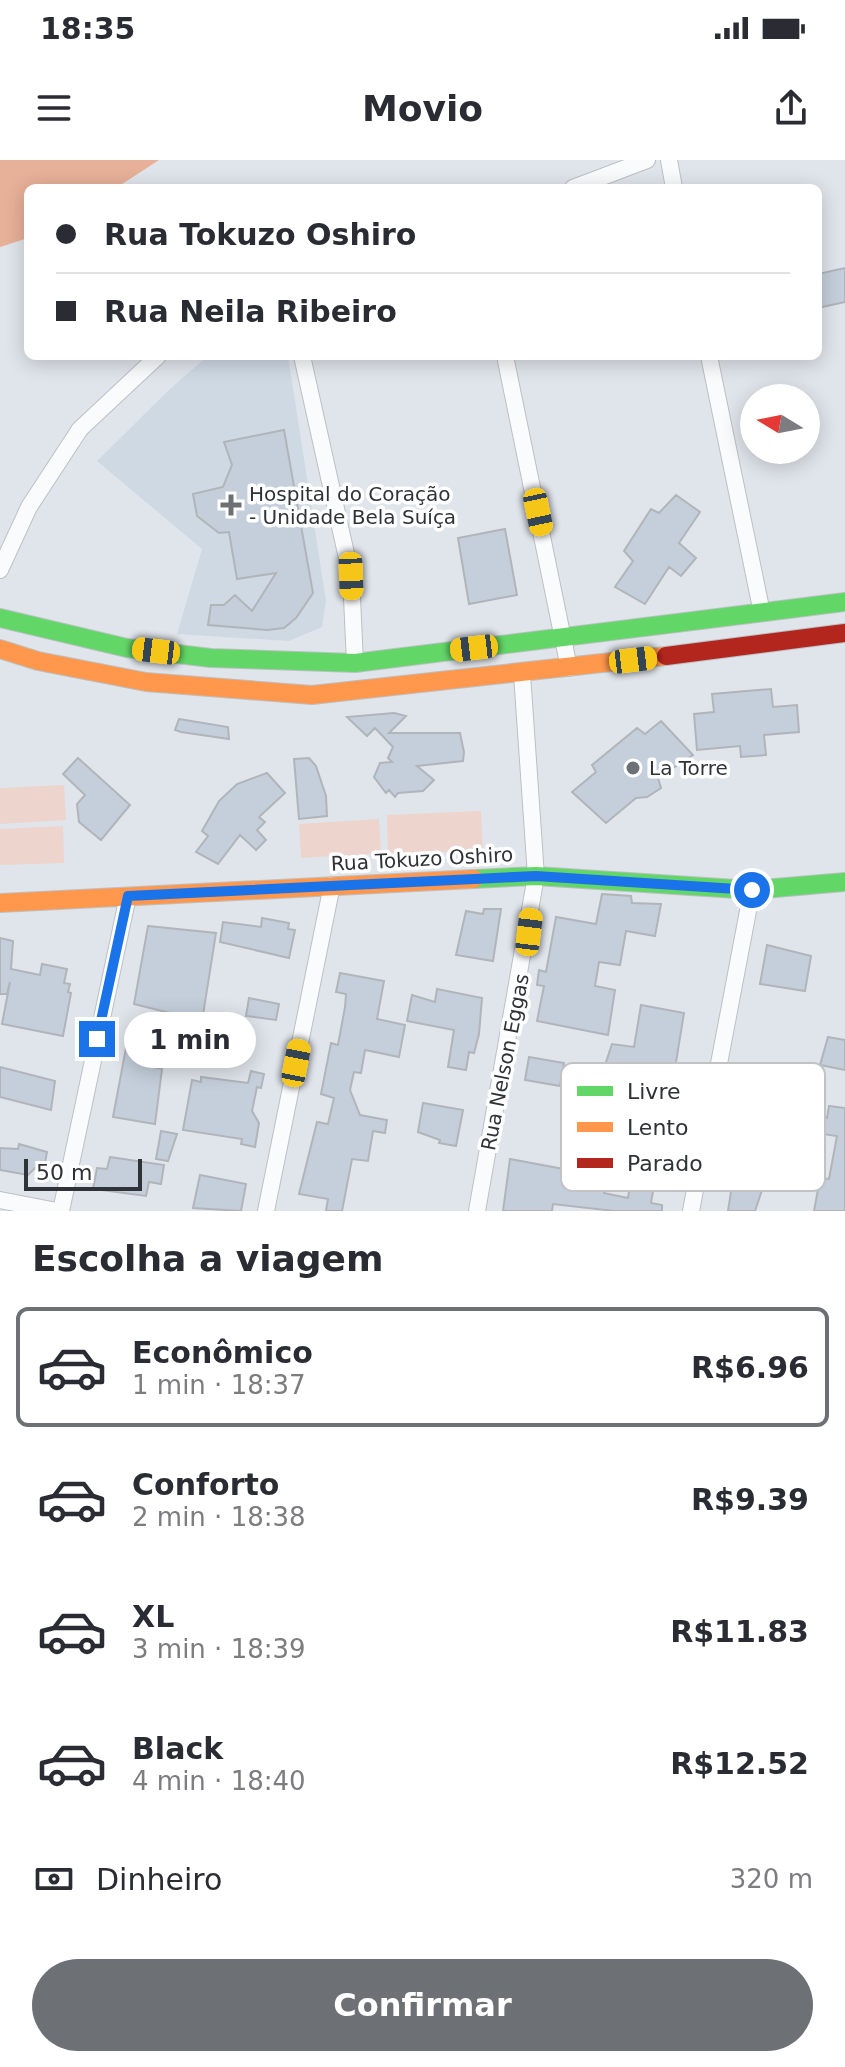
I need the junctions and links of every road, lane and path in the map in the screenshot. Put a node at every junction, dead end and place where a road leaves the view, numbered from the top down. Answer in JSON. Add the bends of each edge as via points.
{"nodes":[{"id":1,"x":647,"y":160,"type":"edge"},
{"id":2,"x":669,"y":160,"type":"edge"},
{"id":3,"x":584,"y":184,"type":"edge"},
{"id":4,"x":673,"y":184,"type":"edge"},
{"id":5,"x":154,"y":360,"type":"edge"},
{"id":6,"x":303,"y":360,"type":"edge"},
{"id":7,"x":506,"y":360,"type":"edge"},
{"id":8,"x":710,"y":360,"type":"edge"},
{"id":9,"x":0,"y":570,"type":"edge"},
{"id":10,"x":845,"y":602,"type":"edge"},
{"id":11,"x":762,"y":613,"type":"junction"},
{"id":12,"x":0,"y":618,"type":"edge"},
{"id":13,"x":845,"y":633,"type":"edge"},
{"id":14,"x":564,"y":637,"type":"junction"},
{"id":15,"x":0,"y":649,"type":"edge"},
{"id":16,"x":355,"y":663,"type":"junction"},
{"id":17,"x":569,"y":668,"type":"junction"},
{"id":18,"x":522,"y":674,"type":"junction"},
{"id":19,"x":536,"y":876,"type":"junction"},
{"id":20,"x":845,"y":882,"type":"edge"},
{"id":21,"x":332,"y":885,"type":"junction"},
{"id":22,"x":752,"y":890,"type":"junction"},
{"id":23,"x":128,"y":896,"type":"junction"},
{"id":24,"x":0,"y":903,"type":"edge"},
{"id":25,"x":719,"y":1063,"type":"edge"},
{"id":26,"x":695,"y":1191,"type":"edge"},
{"id":27,"x":0,"y":1200,"type":"edge"},
{"id":28,"x":59,"y":1211,"type":"edge"},
{"id":29,"x":266,"y":1211,"type":"edge"},
{"id":30,"x":477,"y":1211,"type":"edge"},
{"id":31,"x":691,"y":1211,"type":"edge"}],
"edges":[{"from":1,"to":3,"type":"street"},
{"from":2,"to":4,"type":"street"},
{"from":5,"to":9,"type":"street","via":[[80,429],[29,507]]},
{"from":6,"to":16,"type":"street","via":[[351,576]]},
{"from":7,"to":14,"type":"street"},
{"from":8,"to":11,"type":"street"},
{"from":10,"to":11,"type":"street"},
{"from":11,"to":14,"type":"street"},
{"from":12,"to":16,"type":"street","via":[[127,648],[211,658]]},
{"from":13,"to":17,"type":"street"},
{"from":14,"to":16,"type":"street"},
{"from":14,"to":17,"type":"street"},
{"from":15,"to":18,"type":"street","via":[[146,682],[271,694],[348,694]]},
{"from":17,"to":18,"type":"street"},
{"from":18,"to":19,"type":"street","name":"Rua Nelson Eggas"},
{"from":19,"to":21,"type":"street","name":"Rua Tokuzo Oshiro"},
{"from":19,"to":22,"type":"street","name":"Rua Tokuzo Oshiro"},
{"from":19,"to":30,"type":"street","name":"Rua Nelson Eggas"},
{"from":20,"to":22,"type":"street","name":"Rua Tokuzo Oshiro"},
{"from":21,"to":23,"type":"street","name":"Rua Tokuzo Oshiro"},
{"from":21,"to":29,"type":"street"},
{"from":22,"to":25,"type":"street"},
{"from":23,"to":24,"type":"street","name":"Rua Tokuzo Oshiro"},
{"from":23,"to":28,"type":"street"},
{"from":26,"to":31,"type":"street"},
{"from":27,"to":28,"type":"street"}]}
